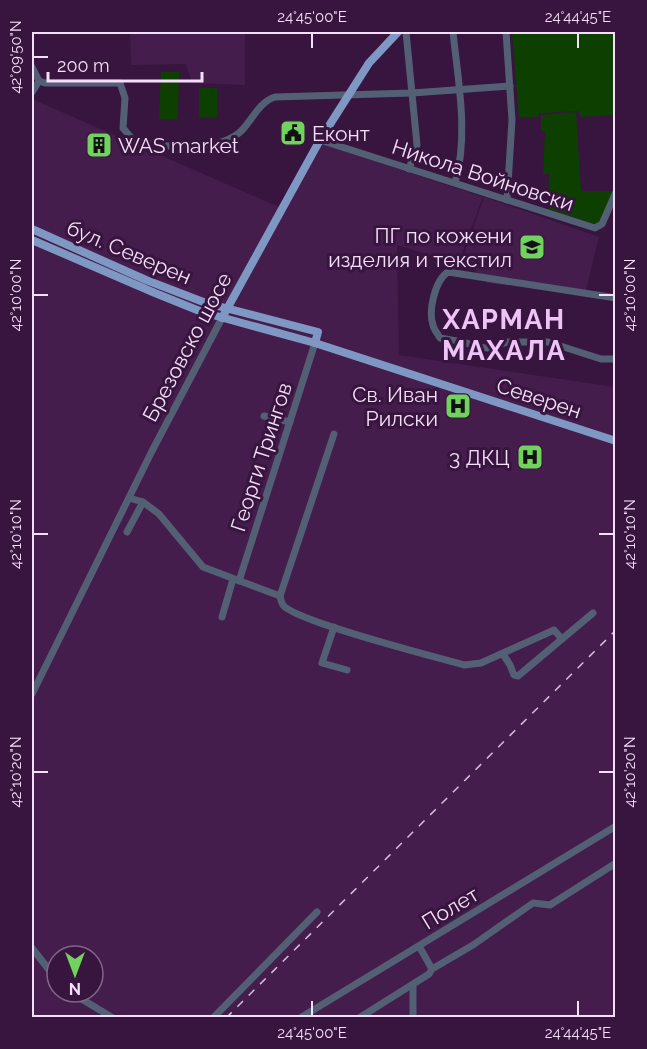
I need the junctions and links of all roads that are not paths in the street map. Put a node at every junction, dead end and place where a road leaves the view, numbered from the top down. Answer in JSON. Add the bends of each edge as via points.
{"nodes":[{"id":1,"x":398,"y":32,"type":"edge"},
{"id":2,"x":406,"y":32,"type":"edge"},
{"id":3,"x":453,"y":32,"type":"edge"},
{"id":4,"x":506,"y":32,"type":"edge"},
{"id":5,"x":32,"y":67,"type":"edge"},
{"id":6,"x":39,"y":81,"type":"junction"},
{"id":7,"x":510,"y":86,"type":"junction"},
{"id":8,"x":459,"y":90,"type":"junction"},
{"id":9,"x":32,"y":92,"type":"edge"},
{"id":10,"x":412,"y":93,"type":"junction"},
{"id":11,"x":347,"y":96,"type":"junction"},
{"id":12,"x":320,"y":140,"type":"junction"},
{"id":13,"x":409,"y":169,"type":"junction"},
{"id":14,"x":454,"y":183,"type":"junction"},
{"id":15,"x":615,"y":192,"type":"edge"},
{"id":16,"x":507,"y":200,"type":"junction"},
{"id":17,"x":32,"y":230,"type":"edge"},
{"id":18,"x":32,"y":240,"type":"edge"},
{"id":19,"x":615,"y":298,"type":"edge"},
{"id":20,"x":227,"y":308,"type":"junction"},
{"id":21,"x":222,"y":318,"type":"junction"},
{"id":22,"x":315,"y":343,"type":"junction"},
{"id":23,"x":615,"y":359,"type":"edge"},
{"id":24,"x":264,"y":416,"type":"dead end"},
{"id":25,"x":290,"y":422,"type":"junction"},
{"id":26,"x":334,"y":434,"type":"dead end"},
{"id":27,"x":615,"y":441,"type":"edge"},
{"id":28,"x":129,"y":498,"type":"junction"},
{"id":29,"x":143,"y":502,"type":"junction"},
{"id":30,"x":127,"y":532,"type":"dead end"},
{"id":31,"x":236,"y":580,"type":"junction"},
{"id":32,"x":280,"y":596,"type":"junction"},
{"id":33,"x":593,"y":613,"type":"dead end"},
{"id":34,"x":222,"y":617,"type":"dead end"},
{"id":35,"x":334,"y":627,"type":"junction"},
{"id":36,"x":562,"y":639,"type":"junction"},
{"id":37,"x":502,"y":654,"type":"junction"},
{"id":38,"x":347,"y":670,"type":"dead end"},
{"id":39,"x":32,"y":694,"type":"edge"},
{"id":40,"x":615,"y":826,"type":"edge"},
{"id":41,"x":615,"y":864,"type":"edge"},
{"id":42,"x":317,"y":912,"type":"dead end"},
{"id":43,"x":419,"y":946,"type":"junction"},
{"id":44,"x":32,"y":948,"type":"edge"},
{"id":45,"x":45,"y":965,"type":"edge"},
{"id":46,"x":432,"y":969,"type":"junction"},
{"id":47,"x":413,"y":985,"type":"junction"},
{"id":48,"x":91,"y":1004,"type":"edge"},
{"id":49,"x":113,"y":1017,"type":"edge"},
{"id":50,"x":213,"y":1017,"type":"edge"},
{"id":51,"x":300,"y":1017,"type":"edge"},
{"id":52,"x":359,"y":1017,"type":"edge"},
{"id":53,"x":413,"y":1017,"type":"edge"}],
"edges":[{"from":1,"to":11,"type":"main road","name":"Брезовско шосе","via":[[369,63]]},
{"from":2,"to":10,"type":"street"},
{"from":3,"to":8,"type":"street"},
{"from":4,"to":7,"type":"street"},
{"from":5,"to":6,"type":"street"},
{"from":6,"to":9,"type":"street"},
{"from":6,"to":11,"type":"street","via":[[120,83],[125,98],[123,128],[134,141],[158,146],[225,141],[240,132],[260,106],[272,98]]},
{"from":7,"to":8,"type":"street"},
{"from":7,"to":16,"type":"street"},
{"from":8,"to":10,"type":"street"},
{"from":8,"to":14,"type":"street","via":[[462,153]]},
{"from":10,"to":11,"type":"street"},
{"from":10,"to":13,"type":"street","via":[[417,145]]},
{"from":11,"to":12,"type":"main road","name":"Брезовско шосе"},
{"from":12,"to":13,"type":"street","name":"Никола Войновски"},
{"from":12,"to":20,"type":"main road","name":"Брезовско шосе"},
{"from":13,"to":14,"type":"street","name":"Никола Войновски"},
{"from":14,"to":16,"type":"street","name":"Никола Войновски"},
{"from":15,"to":16,"type":"street","name":"Никола Войновски","via":[[602,224],[595,228]]},
{"from":17,"to":20,"type":"main road","name":"бул. Северен","via":[[146,280]]},
{"from":18,"to":21,"type":"main road","name":"бул. Северен"},
{"from":19,"to":23,"type":"street","via":[[448,272],[435,287],[433,303],[433,326],[440,338],[484,348],[507,342],[548,342],[601,359]]},
{"from":20,"to":21,"type":"main road","name":"Брезовско шосе"},
{"from":20,"to":22,"type":"main road","name":"бул. Северен","via":[[318,332]]},
{"from":21,"to":22,"type":"main road","name":"бул. Северен"},
{"from":21,"to":28,"type":"street","name":"Брезовско шосе"},
{"from":22,"to":25,"type":"street","name":"Георги Трингов"},
{"from":22,"to":27,"type":"main road","name":"Северен"},
{"from":24,"to":25,"type":"street"},
{"from":25,"to":31,"type":"street","name":"Георги Трингов"},
{"from":26,"to":32,"type":"street"},
{"from":28,"to":29,"type":"street"},
{"from":28,"to":39,"type":"street","name":"Брезовско шосе"},
{"from":29,"to":30,"type":"street"},
{"from":29,"to":31,"type":"street","via":[[159,514],[203,567]]},
{"from":31,"to":32,"type":"street"},
{"from":31,"to":34,"type":"street","name":"Георги Трингов"},
{"from":32,"to":35,"type":"street","via":[[283,606],[295,613]]},
{"from":33,"to":36,"type":"street"},
{"from":35,"to":37,"type":"street","via":[[464,664],[481,663]]},
{"from":35,"to":38,"type":"street","via":[[322,663]]},
{"from":36,"to":37,"type":"street","via":[[554,630]]},
{"from":36,"to":37,"type":"street","via":[[518,676]]},
{"from":40,"to":43,"type":"street","name":"Полет"},
{"from":41,"to":46,"type":"street","name":"Полет","via":[[550,904],[533,903]]},
{"from":42,"to":50,"type":"street"},
{"from":43,"to":46,"type":"street"},
{"from":43,"to":51,"type":"street","name":"Полет"},
{"from":44,"to":45,"type":"street"},
{"from":46,"to":47,"type":"street","name":"Полет"},
{"from":47,"to":52,"type":"street","name":"Полет"},
{"from":47,"to":53,"type":"street"},
{"from":48,"to":49,"type":"street"}]}
